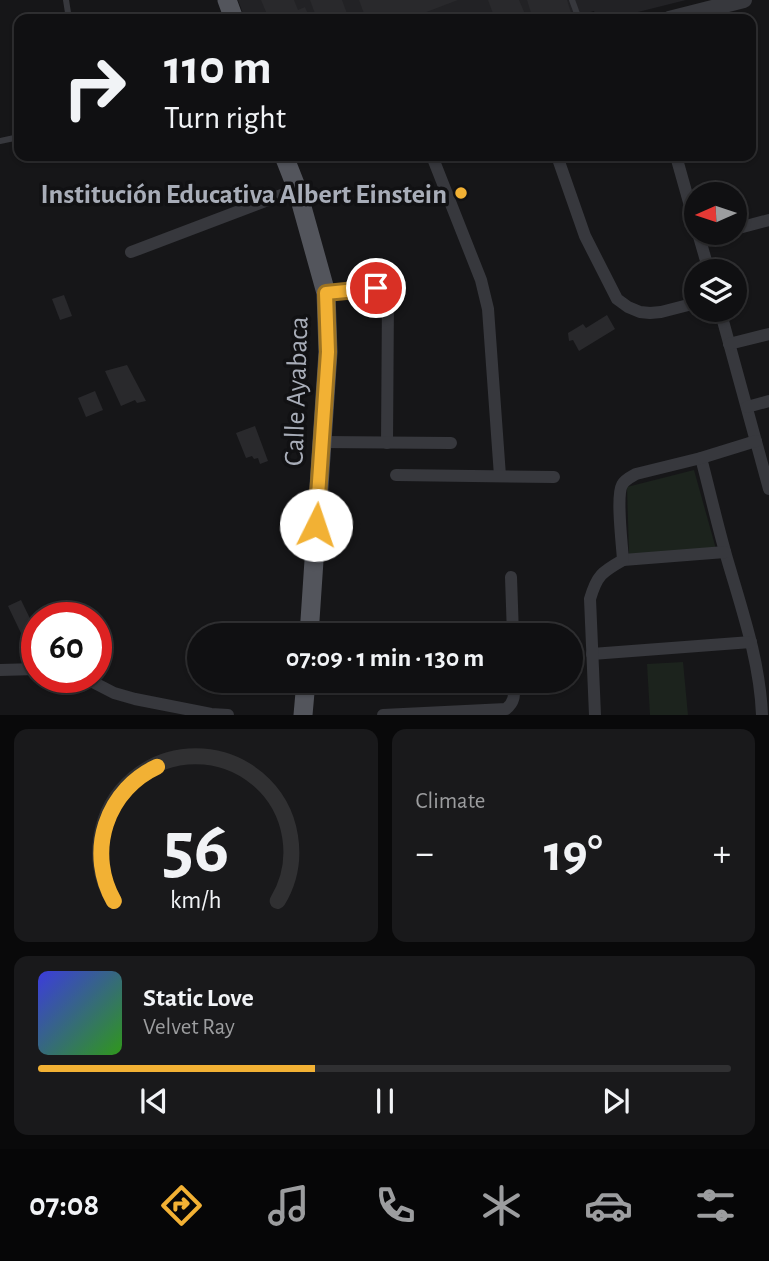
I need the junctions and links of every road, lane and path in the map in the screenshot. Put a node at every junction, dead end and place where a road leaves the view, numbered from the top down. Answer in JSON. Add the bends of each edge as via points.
{"nodes":[{"id":1,"x":744,"y":0,"type":"edge"},
{"id":2,"x":689,"y":14,"type":"edge"},
{"id":3,"x":286,"y":161,"type":"edge"},
{"id":4,"x":434,"y":161,"type":"edge"},
{"id":5,"x":559,"y":161,"type":"edge"},
{"id":6,"x":677,"y":161,"type":"edge"},
{"id":7,"x":684,"y":184,"type":"edge"},
{"id":8,"x":296,"y":189,"type":"junction"},
{"id":9,"x":769,"y":220,"type":"edge"},
{"id":10,"x":747,"y":226,"type":"edge"},
{"id":11,"x":131,"y":252,"type":"dead end"},
{"id":12,"x":326,"y":293,"type":"junction"},
{"id":13,"x":684,"y":306,"type":"edge"},
{"id":14,"x":723,"y":322,"type":"edge"},
{"id":15,"x":769,"y":334,"type":"edge"},
{"id":16,"x":729,"y":344,"type":"junction"},
{"id":17,"x":769,"y":401,"type":"edge"},
{"id":18,"x":747,"y":407,"type":"junction"},
{"id":19,"x":756,"y":441,"type":"junction"},
{"id":20,"x":322,"y":442,"type":"junction"},
{"id":21,"x":387,"y":443,"type":"junction"},
{"id":22,"x":451,"y":443,"type":"dead end"},
{"id":23,"x":701,"y":458,"type":"junction"},
{"id":24,"x":396,"y":475,"type":"dead end"},
{"id":25,"x":500,"y":477,"type":"junction"},
{"id":26,"x":554,"y":477,"type":"dead end"},
{"id":27,"x":769,"y":489,"type":"edge"},
{"id":28,"x":725,"y":552,"type":"junction"},
{"id":29,"x":623,"y":560,"type":"junction"},
{"id":30,"x":511,"y":577,"type":"dead end"},
{"id":31,"x":310,"y":623,"type":"edge"},
{"id":32,"x":513,"y":623,"type":"edge"},
{"id":33,"x":751,"y":642,"type":"junction"},
{"id":34,"x":592,"y":654,"type":"junction"},
{"id":35,"x":21,"y":669,"type":"edge"},
{"id":36,"x":0,"y":670,"type":"edge"},
{"id":37,"x":112,"y":691,"type":"edge"},
{"id":38,"x":305,"y":693,"type":"edge"},
{"id":39,"x":514,"y":693,"type":"edge"},
{"id":40,"x":228,"y":715,"type":"edge"},
{"id":41,"x":303,"y":715,"type":"edge"},
{"id":42,"x":383,"y":715,"type":"edge"},
{"id":43,"x":595,"y":715,"type":"edge"},
{"id":44,"x":762,"y":715,"type":"edge"}],
"edges":[{"from":1,"to":2,"type":"street"},
{"from":3,"to":8,"type":"main road","name":"Calle Ayabaca"},
{"from":4,"to":25,"type":"street","via":[[481,279],[488,309]]},
{"from":5,"to":13,"type":"street","via":[[585,236],[617,299],[640,312]]},
{"from":6,"to":7,"type":"street"},
{"from":8,"to":11,"type":"street"},
{"from":8,"to":12,"type":"main road","name":"Calle Ayabaca"},
{"from":9,"to":10,"type":"street"},
{"from":12,"to":20,"type":"main road","name":"Calle Ayabaca","via":[[328,352]]},
{"from":12,"to":21,"type":"street","via":[[376,288],[388,297]]},
{"from":14,"to":16,"type":"street"},
{"from":15,"to":16,"type":"street"},
{"from":16,"to":18,"type":"street"},
{"from":17,"to":18,"type":"street"},
{"from":18,"to":19,"type":"street"},
{"from":19,"to":23,"type":"street"},
{"from":19,"to":27,"type":"street"},
{"from":20,"to":21,"type":"street"},
{"from":20,"to":31,"type":"main road","name":"Calle Ayabaca"},
{"from":21,"to":22,"type":"street"},
{"from":23,"to":28,"type":"street"},
{"from":23,"to":29,"type":"street","via":[[636,474],[621,486]]},
{"from":24,"to":25,"type":"street"},
{"from":25,"to":26,"type":"street"},
{"from":28,"to":29,"type":"street"},
{"from":28,"to":33,"type":"street"},
{"from":29,"to":34,"type":"street","via":[[595,581],[590,599]]},
{"from":30,"to":32,"type":"street"},
{"from":33,"to":34,"type":"street"},
{"from":33,"to":44,"type":"street"},
{"from":34,"to":43,"type":"street"},
{"from":35,"to":36,"type":"street"},
{"from":37,"to":40,"type":"street"},
{"from":38,"to":41,"type":"main road"},
{"from":39,"to":42,"type":"street","via":[[512,705],[506,709]]}]}
